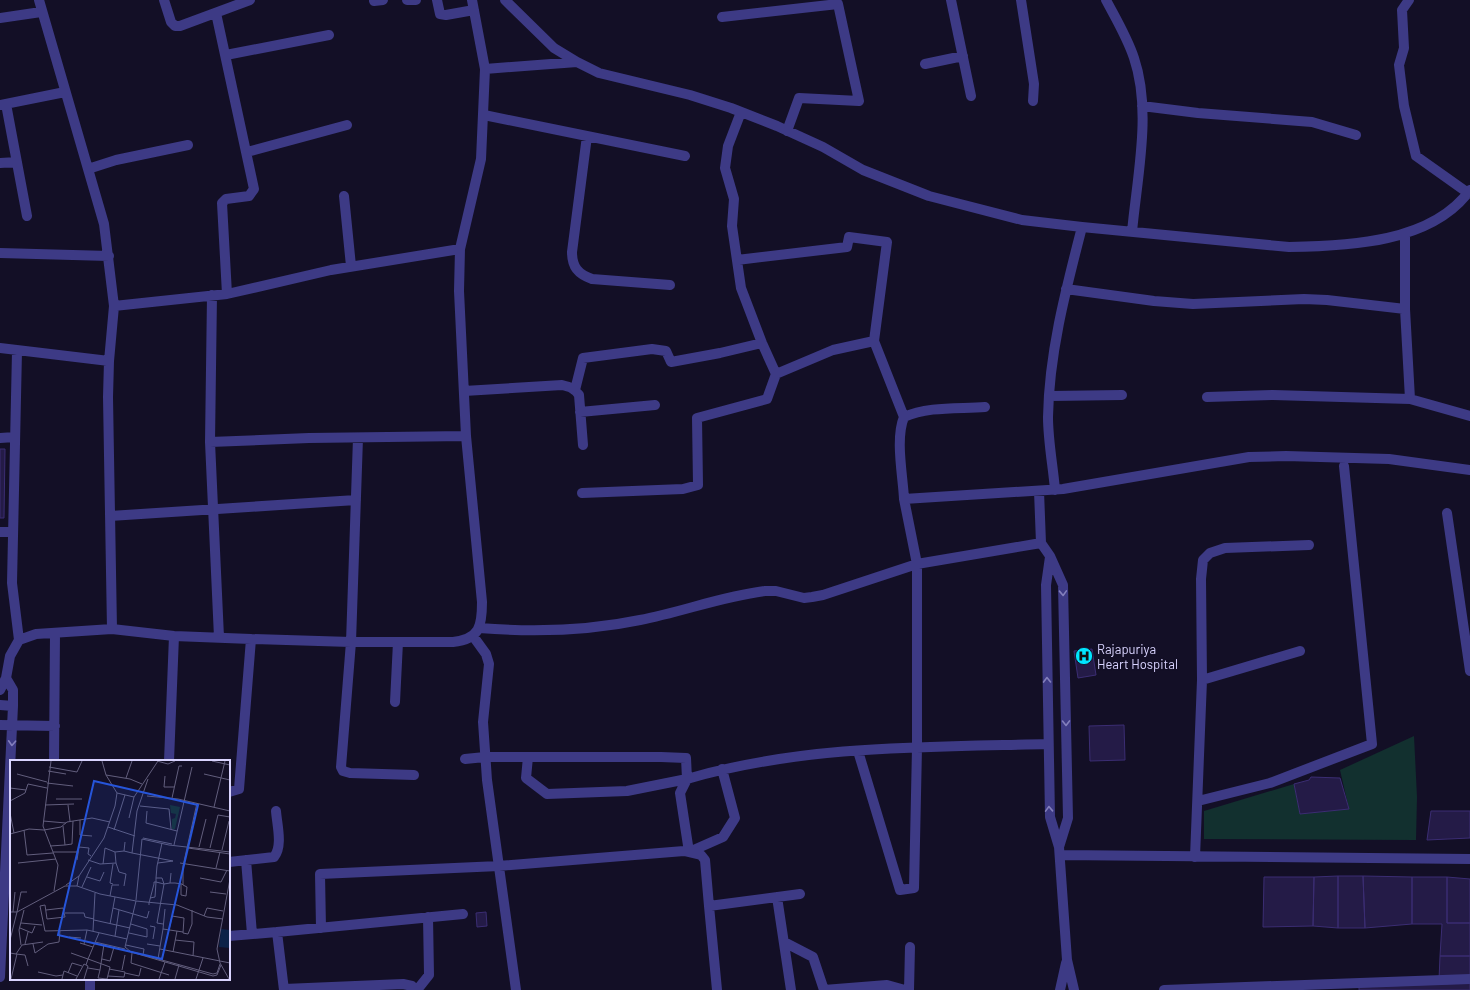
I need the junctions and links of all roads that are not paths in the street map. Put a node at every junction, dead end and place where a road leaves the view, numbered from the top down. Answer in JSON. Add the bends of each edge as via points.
{"nodes":[{"id":1,"x":39,"y":0,"type":"edge"},
{"id":2,"x":164,"y":0,"type":"edge"},
{"id":3,"x":250,"y":0,"type":"edge"},
{"id":4,"x":407,"y":0,"type":"edge"},
{"id":5,"x":416,"y":0,"type":"edge"},
{"id":6,"x":437,"y":0,"type":"edge"},
{"id":7,"x":505,"y":0,"type":"edge"},
{"id":8,"x":951,"y":0,"type":"edge"},
{"id":9,"x":1021,"y":0,"type":"edge"},
{"id":10,"x":1106,"y":0,"type":"edge"},
{"id":11,"x":1409,"y":0,"type":"edge"},
{"id":12,"x":798,"y":4,"type":"edge"},
{"id":13,"x":473,"y":5,"type":"edge"},
{"id":14,"x":41,"y":12,"type":"junction"},
{"id":15,"x":216,"y":13,"type":"junction"},
{"id":16,"x":722,"y":17,"type":"dead end"},
{"id":17,"x":0,"y":18,"type":"edge"},
{"id":18,"x":329,"y":35,"type":"dead end"},
{"id":19,"x":226,"y":55,"type":"junction"},
{"id":20,"x":963,"y":56,"type":"junction"},
{"id":21,"x":577,"y":62,"type":"junction"},
{"id":22,"x":925,"y":64,"type":"dead end"},
{"id":23,"x":485,"y":69,"type":"junction"},
{"id":24,"x":65,"y":92,"type":"junction"},
{"id":25,"x":971,"y":96,"type":"dead end"},
{"id":26,"x":1033,"y":101,"type":"dead end"},
{"id":27,"x":3,"y":104,"type":"edge"},
{"id":28,"x":1142,"y":106,"type":"junction"},
{"id":29,"x":741,"y":112,"type":"junction"},
{"id":30,"x":484,"y":115,"type":"junction"},
{"id":31,"x":347,"y":125,"type":"dead end"},
{"id":32,"x":787,"y":131,"type":"junction"},
{"id":33,"x":1356,"y":135,"type":"dead end"},
{"id":34,"x":587,"y":136,"type":"junction"},
{"id":35,"x":188,"y":145,"type":"dead end"},
{"id":36,"x":247,"y":152,"type":"junction"},
{"id":37,"x":685,"y":156,"type":"dead end"},
{"id":38,"x":17,"y":162,"type":"junction"},
{"id":39,"x":0,"y":163,"type":"edge"},
{"id":40,"x":88,"y":169,"type":"junction"},
{"id":41,"x":1469,"y":191,"type":"edge"},
{"id":42,"x":344,"y":196,"type":"dead end"},
{"id":43,"x":28,"y":216,"type":"dead end"},
{"id":44,"x":1082,"y":228,"type":"junction"},
{"id":45,"x":1132,"y":232,"type":"junction"},
{"id":46,"x":1405,"y":234,"type":"junction"},
{"id":47,"x":460,"y":249,"type":"junction"},
{"id":48,"x":0,"y":253,"type":"edge"},
{"id":49,"x":109,"y":256,"type":"junction"},
{"id":50,"x":737,"y":260,"type":"junction"},
{"id":51,"x":351,"y":266,"type":"junction"},
{"id":52,"x":670,"y":285,"type":"dead end"},
{"id":53,"x":1066,"y":289,"type":"junction"},
{"id":54,"x":226,"y":294,"type":"junction"},
{"id":55,"x":212,"y":295,"type":"junction"},
{"id":56,"x":114,"y":306,"type":"junction"},
{"id":57,"x":1405,"y":309,"type":"junction"},
{"id":58,"x":874,"y":341,"type":"junction"},
{"id":59,"x":762,"y":343,"type":"junction"},
{"id":60,"x":0,"y":348,"type":"edge"},
{"id":61,"x":17,"y":351,"type":"junction"},
{"id":62,"x":109,"y":362,"type":"junction"},
{"id":63,"x":776,"y":374,"type":"junction"},
{"id":64,"x":575,"y":390,"type":"junction"},
{"id":65,"x":464,"y":391,"type":"junction"},
{"id":66,"x":1122,"y":394,"type":"dead end"},
{"id":67,"x":1050,"y":396,"type":"junction"},
{"id":68,"x":1207,"y":396,"type":"dead end"},
{"id":69,"x":1410,"y":399,"type":"junction"},
{"id":70,"x":656,"y":405,"type":"dead end"},
{"id":71,"x":985,"y":407,"type":"dead end"},
{"id":72,"x":580,"y":412,"type":"junction"},
{"id":73,"x":1470,"y":416,"type":"edge"},
{"id":74,"x":904,"y":417,"type":"junction"},
{"id":75,"x":466,"y":436,"type":"junction"},
{"id":76,"x":15,"y":437,"type":"junction"},
{"id":77,"x":0,"y":438,"type":"edge"},
{"id":78,"x":358,"y":438,"type":"junction"},
{"id":79,"x":210,"y":442,"type":"junction"},
{"id":80,"x":583,"y":445,"type":"dead end"},
{"id":81,"x":1344,"y":466,"type":"dead end"},
{"id":82,"x":1470,"y":470,"type":"edge"},
{"id":83,"x":1055,"y":490,"type":"junction"},
{"id":84,"x":1039,"y":491,"type":"junction"},
{"id":85,"x":582,"y":493,"type":"dead end"},
{"id":86,"x":356,"y":500,"type":"junction"},
{"id":87,"x":904,"y":500,"type":"junction"},
{"id":88,"x":213,"y":510,"type":"junction"},
{"id":89,"x":1447,"y":513,"type":"dead end"},
{"id":90,"x":110,"y":516,"type":"junction"},
{"id":91,"x":0,"y":532,"type":"edge"},
{"id":92,"x":13,"y":532,"type":"junction"},
{"id":93,"x":1041,"y":543,"type":"junction"},
{"id":94,"x":1309,"y":545,"type":"dead end"},
{"id":95,"x":1050,"y":556,"type":"junction"},
{"id":96,"x":917,"y":564,"type":"junction"},
{"id":97,"x":112,"y":628,"type":"junction"},
{"id":98,"x":476,"y":632,"type":"junction"},
{"id":99,"x":55,"y":634,"type":"junction"},
{"id":100,"x":174,"y":636,"type":"junction"},
{"id":101,"x":219,"y":637,"type":"junction"},
{"id":102,"x":251,"y":639,"type":"junction"},
{"id":103,"x":19,"y":640,"type":"junction"},
{"id":104,"x":351,"y":642,"type":"junction"},
{"id":105,"x":398,"y":642,"type":"junction"},
{"id":106,"x":1300,"y":651,"type":"dead end"},
{"id":107,"x":1470,"y":671,"type":"edge"},
{"id":108,"x":6,"y":678,"type":"junction"},
{"id":109,"x":1202,"y":680,"type":"junction"},
{"id":110,"x":0,"y":690,"type":"edge"},
{"id":111,"x":395,"y":702,"type":"dead end"},
{"id":112,"x":0,"y":706,"type":"edge"},
{"id":113,"x":13,"y":706,"type":"junction"},
{"id":114,"x":0,"y":725,"type":"edge"},
{"id":115,"x":12,"y":725,"type":"junction"},
{"id":116,"x":55,"y":726,"type":"junction"},
{"id":117,"x":1048,"y":744,"type":"junction"},
{"id":118,"x":917,"y":748,"type":"junction"},
{"id":119,"x":858,"y":751,"type":"junction"},
{"id":120,"x":485,"y":757,"type":"junction"},
{"id":121,"x":528,"y":757,"type":"junction"},
{"id":122,"x":54,"y":760,"type":"edge"},
{"id":123,"x":169,"y":760,"type":"edge"},
{"id":124,"x":465,"y":760,"type":"dead end"},
{"id":125,"x":722,"y":769,"type":"junction"},
{"id":126,"x":414,"y":775,"type":"dead end"},
{"id":127,"x":687,"y":779,"type":"junction"},
{"id":128,"x":230,"y":792,"type":"edge"},
{"id":129,"x":1198,"y":801,"type":"junction"},
{"id":130,"x":276,"y":811,"type":"dead end"},
{"id":131,"x":6,"y":812,"type":"edge"},
{"id":132,"x":1060,"y":851,"type":"junction"},
{"id":133,"x":689,"y":852,"type":"junction"},
{"id":134,"x":1195,"y":858,"type":"junction"},
{"id":135,"x":1470,"y":859,"type":"edge"},
{"id":136,"x":246,"y":860,"type":"junction"},
{"id":137,"x":230,"y":862,"type":"edge"},
{"id":138,"x":499,"y":866,"type":"junction"},
{"id":139,"x":800,"y":894,"type":"dead end"},
{"id":140,"x":777,"y":897,"type":"junction"},
{"id":141,"x":709,"y":906,"type":"junction"},
{"id":142,"x":463,"y":914,"type":"dead end"},
{"id":143,"x":428,"y":917,"type":"junction"},
{"id":144,"x":321,"y":928,"type":"junction"},
{"id":145,"x":277,"y":932,"type":"junction"},
{"id":146,"x":252,"y":934,"type":"junction"},
{"id":147,"x":230,"y":936,"type":"edge"},
{"id":148,"x":784,"y":942,"type":"junction"},
{"id":149,"x":910,"y":947,"type":"dead end"},
{"id":150,"x":4,"y":951,"type":"edge"},
{"id":151,"x":1067,"y":960,"type":"junction"},
{"id":152,"x":0,"y":977,"type":"edge"},
{"id":153,"x":1470,"y":979,"type":"edge"},
{"id":154,"x":284,"y":989,"type":"edge"},
{"id":155,"x":416,"y":990,"type":"edge"},
{"id":156,"x":516,"y":990,"type":"edge"},
{"id":157,"x":717,"y":990,"type":"edge"},
{"id":158,"x":791,"y":990,"type":"edge"},
{"id":159,"x":824,"y":990,"type":"edge"},
{"id":160,"x":905,"y":990,"type":"edge"},
{"id":161,"x":909,"y":990,"type":"edge"},
{"id":162,"x":1060,"y":990,"type":"edge"},
{"id":163,"x":1074,"y":990,"type":"edge"},
{"id":164,"x":1164,"y":990,"type":"edge"}],
"edges":[{"from":1,"to":14,"type":"street"},
{"from":2,"to":15,"type":"street","via":[[171,22],[175,26]]},
{"from":3,"to":15,"type":"street"},
{"from":4,"to":5,"type":"street"},
{"from":6,"to":13,"type":"street","via":[[440,14],[446,15]]},
{"from":7,"to":21,"type":"street","via":[[554,48]]},
{"from":8,"to":20,"type":"street"},
{"from":9,"to":26,"type":"street","via":[[1034,84]]},
{"from":10,"to":28,"type":"street","via":[[1128,40],[1140,81]]},
{"from":11,"to":41,"type":"street","via":[[1402,10],[1404,48],[1399,65],[1404,106],[1416,156]]},
{"from":12,"to":16,"type":"street"},
{"from":12,"to":32,"type":"street","via":[[838,4],[859,101],[799,98]]},
{"from":13,"to":23,"type":"street"},
{"from":14,"to":17,"type":"street"},
{"from":14,"to":24,"type":"street"},
{"from":15,"to":19,"type":"street"},
{"from":18,"to":19,"type":"street"},
{"from":19,"to":36,"type":"street"},
{"from":20,"to":22,"type":"street"},
{"from":20,"to":25,"type":"street"},
{"from":21,"to":23,"type":"street"},
{"from":21,"to":29,"type":"street","via":[[599,73],[690,95]]},
{"from":23,"to":30,"type":"street"},
{"from":24,"to":27,"type":"street"},
{"from":24,"to":40,"type":"street"},
{"from":27,"to":38,"type":"street"},
{"from":28,"to":33,"type":"street","via":[[1312,122]]},
{"from":28,"to":45,"type":"street"},
{"from":29,"to":32,"type":"street"},
{"from":29,"to":50,"type":"street","via":[[728,146],[725,168],[734,200],[732,226]]},
{"from":30,"to":34,"type":"street"},
{"from":30,"to":47,"type":"street","via":[[481,159]]},
{"from":31,"to":36,"type":"street"},
{"from":32,"to":44,"type":"street","via":[[863,170],[929,196],[1022,220]]},
{"from":34,"to":37,"type":"street"},
{"from":34,"to":52,"type":"street","via":[[572,252],[576,270],[592,279]]},
{"from":35,"to":40,"type":"street","via":[[116,160]]},
{"from":36,"to":54,"type":"street","via":[[254,189],[249,196],[226,199],[222,203]]},
{"from":38,"to":39,"type":"street"},
{"from":38,"to":43,"type":"street"},
{"from":40,"to":49,"type":"street","via":[[104,224]]},
{"from":41,"to":46,"type":"street","via":[[1428,225]]},
{"from":42,"to":51,"type":"street"},
{"from":44,"to":45,"type":"street"},
{"from":44,"to":53,"type":"street"},
{"from":45,"to":46,"type":"street","via":[[1289,247],[1329,246]]},
{"from":46,"to":57,"type":"street"},
{"from":47,"to":51,"type":"street"},
{"from":47,"to":65,"type":"street","via":[[459,291]]},
{"from":48,"to":49,"type":"street"},
{"from":49,"to":56,"type":"street"},
{"from":50,"to":58,"type":"street","via":[[847,247],[849,237],[887,242]]},
{"from":50,"to":59,"type":"street","via":[[741,288]]},
{"from":51,"to":54,"type":"street"},
{"from":53,"to":57,"type":"street","via":[[1194,304],[1304,299]]},
{"from":53,"to":67,"type":"street"},
{"from":54,"to":55,"type":"street"},
{"from":55,"to":56,"type":"street"},
{"from":55,"to":79,"type":"street"},
{"from":56,"to":62,"type":"street"},
{"from":57,"to":69,"type":"street"},
{"from":58,"to":63,"type":"street","via":[[833,350]]},
{"from":58,"to":74,"type":"street"},
{"from":59,"to":63,"type":"street"},
{"from":59,"to":64,"type":"street","via":[[671,362],[666,351],[652,349],[583,358]]},
{"from":60,"to":61,"type":"street"},
{"from":61,"to":62,"type":"street"},
{"from":61,"to":76,"type":"street"},
{"from":62,"to":90,"type":"street"},
{"from":63,"to":85,"type":"street","via":[[768,399],[697,418],[698,485],[683,489]]},
{"from":64,"to":65,"type":"street","via":[[562,385]]},
{"from":64,"to":72,"type":"street","via":[[579,395]]},
{"from":65,"to":75,"type":"street"},
{"from":66,"to":67,"type":"street"},
{"from":67,"to":83,"type":"street","via":[[1048,417]]},
{"from":68,"to":69,"type":"street"},
{"from":69,"to":73,"type":"street"},
{"from":70,"to":72,"type":"street"},
{"from":71,"to":74,"type":"street","via":[[925,411]]},
{"from":72,"to":80,"type":"street"},
{"from":74,"to":87,"type":"street","via":[[900,437]]},
{"from":75,"to":78,"type":"street"},
{"from":75,"to":98,"type":"street","via":[[482,602],[482,616]]},
{"from":76,"to":77,"type":"street"},
{"from":76,"to":92,"type":"street"},
{"from":78,"to":79,"type":"street"},
{"from":78,"to":86,"type":"street"},
{"from":79,"to":88,"type":"street"},
{"from":81,"to":129,"type":"street","via":[[1372,744],[1270,783]]},
{"from":82,"to":83,"type":"street","via":[[1389,459],[1257,457],[1213,462]]},
{"from":83,"to":84,"type":"street"},
{"from":84,"to":87,"type":"street"},
{"from":84,"to":93,"type":"street"},
{"from":86,"to":88,"type":"street"},
{"from":86,"to":104,"type":"street"},
{"from":87,"to":96,"type":"street"},
{"from":88,"to":90,"type":"street"},
{"from":88,"to":101,"type":"street"},
{"from":89,"to":107,"type":"street"},
{"from":90,"to":97,"type":"street"},
{"from":91,"to":92,"type":"street"},
{"from":92,"to":103,"type":"street","via":[[12,583]]},
{"from":93,"to":95,"type":"street"},
{"from":93,"to":96,"type":"street"},
{"from":94,"to":109,"type":"street","via":[[1225,548],[1210,553],[1203,560]]},
{"from":117,"to":95,"type":"street","one_way":true,"via":[[1046,585]]},
{"from":95,"to":132,"type":"street","one_way":true,"via":[[1063,586],[1066,657],[1068,818]]},
{"from":96,"to":98,"type":"street","via":[[812,597],[804,598],[765,591],[611,625]]},
{"from":96,"to":118,"type":"street"},
{"from":97,"to":99,"type":"street"},
{"from":97,"to":100,"type":"street"},
{"from":98,"to":105,"type":"street","via":[[464,640],[453,642]]},
{"from":98,"to":120,"type":"street","via":[[489,664],[483,722]]},
{"from":99,"to":103,"type":"street","via":[[36,634]]},
{"from":99,"to":116,"type":"street"},
{"from":100,"to":101,"type":"street"},
{"from":100,"to":123,"type":"street"},
{"from":101,"to":102,"type":"street"},
{"from":102,"to":104,"type":"street"},
{"from":102,"to":128,"type":"street","via":[[240,789]]},
{"from":103,"to":108,"type":"street","via":[[10,656]]},
{"from":104,"to":105,"type":"street"},
{"from":104,"to":126,"type":"street","via":[[341,767],[343,771],[350,773]]},
{"from":105,"to":111,"type":"street"},
{"from":106,"to":109,"type":"street"},
{"from":108,"to":110,"type":"street"},
{"from":108,"to":113,"type":"street","via":[[13,690]]},
{"from":109,"to":129,"type":"street"},
{"from":112,"to":113,"type":"street"},
{"from":113,"to":115,"type":"street"},
{"from":114,"to":115,"type":"street"},
{"from":115,"to":116,"type":"street"},
{"from":115,"to":131,"type":"street","one_way":true},
{"from":116,"to":122,"type":"street"},
{"from":117,"to":118,"type":"street"},
{"from":132,"to":117,"type":"street","one_way":true,"via":[[1050,817]]},
{"from":118,"to":119,"type":"street"},
{"from":118,"to":119,"type":"street","via":[[914,888],[900,890]]},
{"from":119,"to":125,"type":"street","via":[[790,757]]},
{"from":120,"to":121,"type":"street"},
{"from":120,"to":124,"type":"street"},
{"from":120,"to":138,"type":"street"},
{"from":121,"to":127,"type":"street","via":[[686,758]]},
{"from":121,"to":127,"type":"street","via":[[526,778],[547,794],[627,791]]},
{"from":125,"to":127,"type":"street"},
{"from":125,"to":133,"type":"street","via":[[735,818],[723,837]]},
{"from":127,"to":133,"type":"street","via":[[680,793]]},
{"from":129,"to":134,"type":"street"},
{"from":130,"to":136,"type":"street","via":[[278,852],[274,857]]},
{"from":131,"to":150,"type":"street"},
{"from":132,"to":134,"type":"street"},
{"from":132,"to":151,"type":"street"},
{"from":133,"to":138,"type":"street"},
{"from":133,"to":141,"type":"street","via":[[701,855],[705,860]]},
{"from":134,"to":135,"type":"street"},
{"from":136,"to":137,"type":"street"},
{"from":136,"to":146,"type":"street"},
{"from":138,"to":144,"type":"street","via":[[320,874]]},
{"from":138,"to":156,"type":"street"},
{"from":139,"to":140,"type":"street"},
{"from":140,"to":141,"type":"street"},
{"from":140,"to":148,"type":"street"},
{"from":141,"to":157,"type":"street"},
{"from":142,"to":143,"type":"street"},
{"from":143,"to":144,"type":"street"},
{"from":143,"to":155,"type":"street","via":[[429,975]]},
{"from":144,"to":145,"type":"street"},
{"from":145,"to":146,"type":"street"},
{"from":145,"to":154,"type":"street"},
{"from":146,"to":147,"type":"street"},
{"from":148,"to":158,"type":"street"},
{"from":148,"to":159,"type":"street","via":[[814,957]]},
{"from":149,"to":161,"type":"street"},
{"from":150,"to":152,"type":"street"},
{"from":151,"to":162,"type":"street"},
{"from":151,"to":163,"type":"street"},
{"from":153,"to":164,"type":"street"},
{"from":154,"to":155,"type":"street","via":[[403,984]]},
{"from":159,"to":160,"type":"street","via":[[887,985]]}]}
